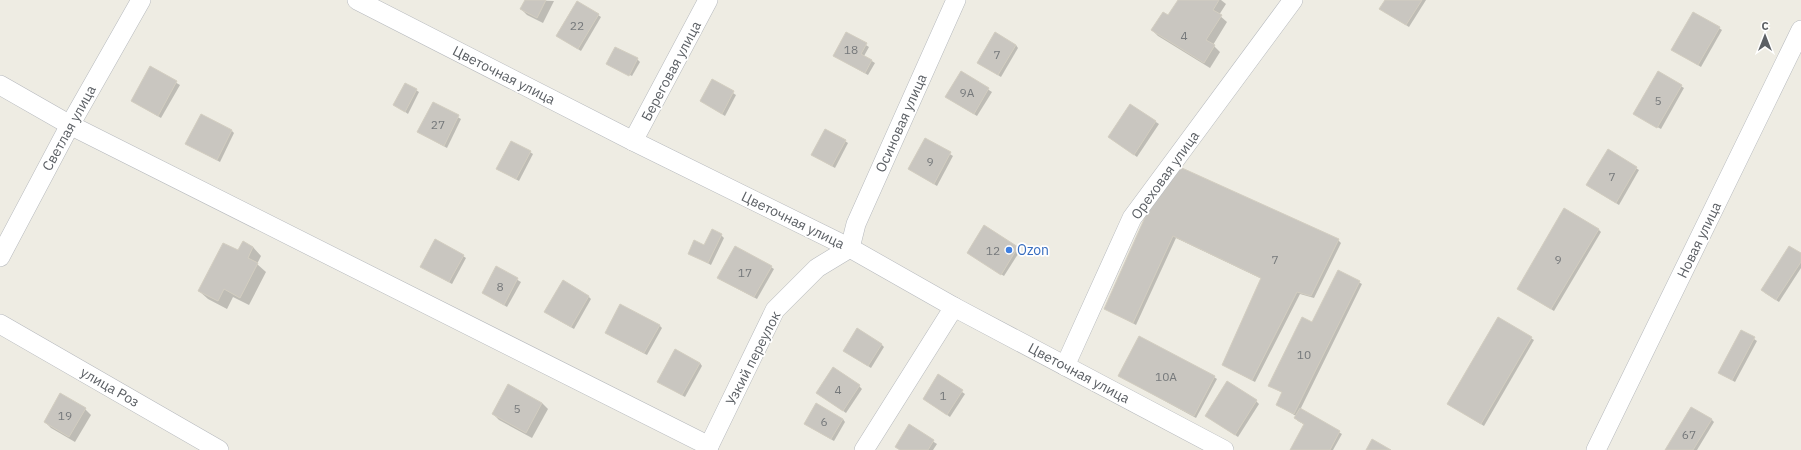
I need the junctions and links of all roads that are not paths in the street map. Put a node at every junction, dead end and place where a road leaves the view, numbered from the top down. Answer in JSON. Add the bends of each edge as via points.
{"nodes":[{"id":1,"x":141,"y":0,"type":"edge"},
{"id":2,"x":357,"y":0,"type":"edge"},
{"id":3,"x":708,"y":0,"type":"edge"},
{"id":4,"x":956,"y":0,"type":"edge"},
{"id":5,"x":1293,"y":0,"type":"edge"},
{"id":6,"x":1801,"y":30,"type":"edge"},
{"id":7,"x":0,"y":86,"type":"edge"},
{"id":8,"x":70,"y":125,"type":"junction"},
{"id":9,"x":633,"y":141,"type":"junction"},
{"id":10,"x":850,"y":248,"type":"junction"},
{"id":11,"x":0,"y":257,"type":"edge"},
{"id":12,"x":954,"y":307,"type":"junction"},
{"id":13,"x":0,"y":324,"type":"edge"},
{"id":14,"x":1065,"y":366,"type":"junction"},
{"id":15,"x":1195,"y":443,"type":"edge"},
{"id":16,"x":708,"y":448,"type":"edge"},
{"id":17,"x":219,"y":450,"type":"edge"},
{"id":18,"x":864,"y":450,"type":"edge"},
{"id":19,"x":1224,"y":450,"type":"edge"},
{"id":20,"x":1596,"y":450,"type":"edge"}],
"edges":[{"from":1,"to":8,"type":"street","name":"Светлая улица"},
{"from":2,"to":9,"type":"street","name":"Цветочная улица"},
{"from":3,"to":9,"type":"street","name":"Береговая улица"},
{"from":4,"to":10,"type":"street","name":"Осиновая улица","via":[[856,224]]},
{"from":5,"to":14,"type":"street","name":"Ореховая улица","via":[[1132,218]]},
{"from":6,"to":20,"type":"street","name":"Новая улица"},
{"from":7,"to":8,"type":"street"},
{"from":8,"to":11,"type":"street","name":"Светлая улица"},
{"from":8,"to":16,"type":"street"},
{"from":9,"to":10,"type":"street","name":"Цветочная улица"},
{"from":10,"to":12,"type":"street","name":"Цветочная улица"},
{"from":10,"to":16,"type":"street","name":"Узкий переулок","via":[[817,268],[775,310]]},
{"from":12,"to":14,"type":"street","name":"Цветочная улица"},
{"from":12,"to":18,"type":"street"},
{"from":13,"to":17,"type":"street","name":"улица Роз"},
{"from":14,"to":15,"type":"street","name":"Цветочная улица"},
{"from":15,"to":19,"type":"street","name":"Цветочная улица"}]}
